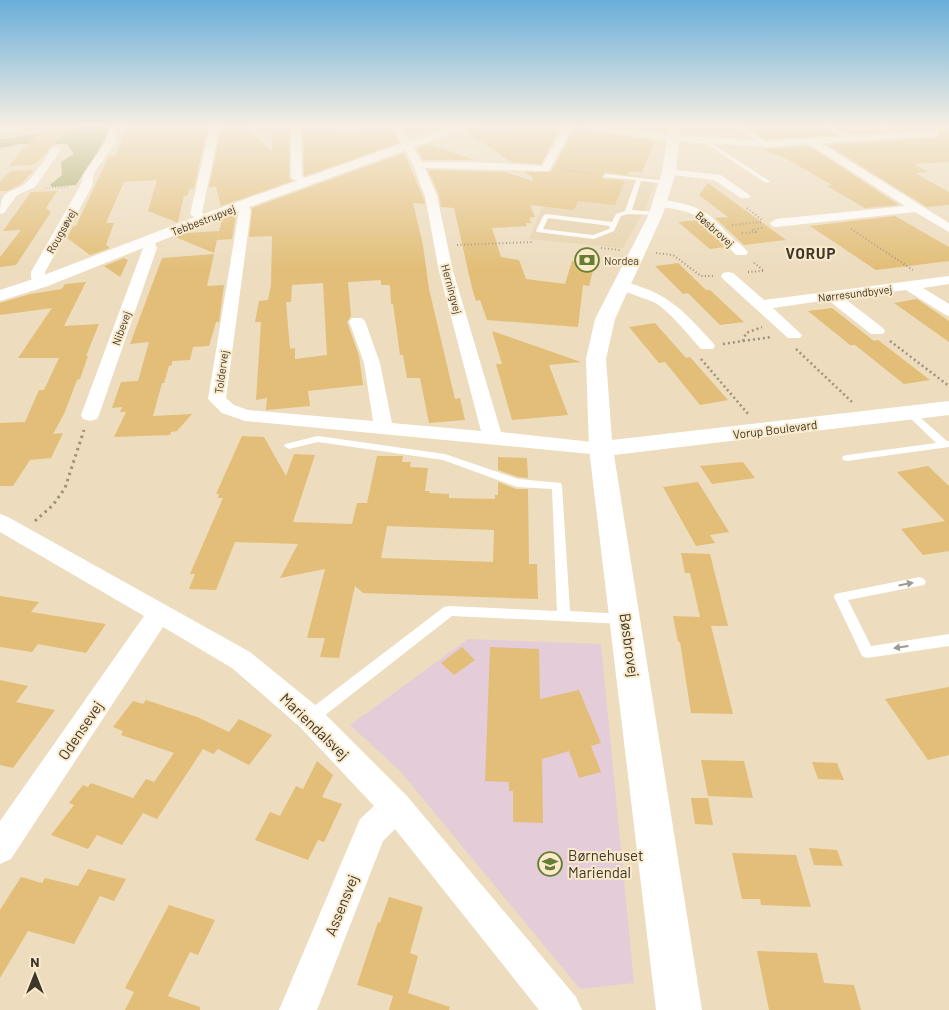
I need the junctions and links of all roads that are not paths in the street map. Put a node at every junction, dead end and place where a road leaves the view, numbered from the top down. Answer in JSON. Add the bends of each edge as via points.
{"nodes":[{"id":1,"x":39,"y":173,"type":"edge"},
{"id":2,"x":89,"y":173,"type":"edge"},
{"id":3,"x":204,"y":173,"type":"edge"},
{"id":4,"x":297,"y":173,"type":"edge"},
{"id":5,"x":329,"y":173,"type":"edge"},
{"id":6,"x":421,"y":173,"type":"edge"},
{"id":7,"x":667,"y":173,"type":"edge"},
{"id":8,"x":754,"y":173,"type":"edge"},
{"id":9,"x":862,"y":173,"type":"edge"},
{"id":10,"x":605,"y":176,"type":"road end"},
{"id":11,"x":639,"y":179,"type":"junction"},
{"id":12,"x":305,"y":182,"type":"junction"},
{"id":13,"x":768,"y":182,"type":"dead end"},
{"id":14,"x":663,"y":193,"type":"junction"},
{"id":15,"x":745,"y":196,"type":"road end"},
{"id":16,"x":241,"y":205,"type":"junction"},
{"id":17,"x":918,"y":208,"type":"junction"},
{"id":18,"x":0,"y":210,"type":"edge"},
{"id":19,"x":628,"y":212,"type":"junction"},
{"id":20,"x":203,"y":219,"type":"junction"},
{"id":21,"x":614,"y":224,"type":"junction"},
{"id":22,"x":774,"y":225,"type":"road end"},
{"id":23,"x":949,"y":228,"type":"edge"},
{"id":24,"x":148,"y":241,"type":"junction"},
{"id":25,"x":741,"y":252,"type":"road end"},
{"id":26,"x":728,"y":276,"type":"road end"},
{"id":27,"x":949,"y":280,"type":"edge"},
{"id":28,"x":42,"y":282,"type":"junction"},
{"id":29,"x":621,"y":285,"type":"junction"},
{"id":30,"x":910,"y":286,"type":"junction"},
{"id":31,"x":0,"y":296,"type":"edge"},
{"id":32,"x":832,"y":296,"type":"junction"},
{"id":33,"x":760,"y":305,"type":"junction"},
{"id":34,"x":949,"y":311,"type":"edge"},
{"id":35,"x":357,"y":321,"type":"dead end"},
{"id":36,"x":877,"y":331,"type":"road end"},
{"id":37,"x":794,"y":335,"type":"road end"},
{"id":38,"x":707,"y":346,"type":"road end"},
{"id":39,"x":949,"y":408,"type":"edge"},
{"id":40,"x":910,"y":413,"type":"junction"},
{"id":41,"x":90,"y":415,"type":"road end"},
{"id":42,"x":384,"y":429,"type":"junction"},
{"id":43,"x":492,"y":436,"type":"junction"},
{"id":44,"x":947,"y":444,"type":"edge"},
{"id":45,"x":289,"y":446,"type":"dead end"},
{"id":46,"x":601,"y":449,"type":"junction"},
{"id":47,"x":846,"y":458,"type":"dead end"},
{"id":48,"x":8,"y":531,"type":"edge"},
{"id":49,"x":920,"y":582,"type":"dead end"},
{"id":50,"x":160,"y":612,"type":"junction"},
{"id":51,"x":564,"y":616,"type":"junction"},
{"id":52,"x":626,"y":619,"type":"junction"},
{"id":53,"x":949,"y":640,"type":"edge"},
{"id":54,"x":310,"y":718,"type":"junction"},
{"id":55,"x":396,"y":807,"type":"junction"},
{"id":56,"x":0,"y":848,"type":"edge"},
{"id":57,"x":298,"y":1010,"type":"edge"},
{"id":58,"x":562,"y":1010,"type":"edge"},
{"id":59,"x":679,"y":1010,"type":"edge"}],
"edges":[{"from":1,"to":18,"type":"street","via":[[31,185],[14,193]]},
{"from":2,"to":28,"type":"street","name":"Rougsøvej","via":[[86,186],[38,272]]},
{"from":3,"to":20,"type":"street","via":[[196,214]]},
{"from":4,"to":12,"type":"street","via":[[297,178]]},
{"from":5,"to":12,"type":"street","name":"Tebbestrupvej"},
{"from":6,"to":43,"type":"street","name":"Herningvej","via":[[431,196],[446,271]]},
{"from":7,"to":14,"type":"street","name":"Bøsbrovej"},
{"from":8,"to":13,"type":"lane"},
{"from":9,"to":17,"type":"street"},
{"from":10,"to":11,"type":"lane"},
{"from":11,"to":14,"type":"lane"},
{"from":11,"to":19,"type":"lane"},
{"from":12,"to":16,"type":"street","name":"Tebbestrupvej"},
{"from":14,"to":15,"type":"street","via":[[717,177]]},
{"from":14,"to":19,"type":"lane"},
{"from":14,"to":25,"type":"street","name":"Bøsbrovej","via":[[695,210]]},
{"from":14,"to":29,"type":"street","name":"Bøsbrovej"},
{"from":16,"to":20,"type":"street","name":"Tebbestrupvej"},
{"from":16,"to":42,"type":"street","name":"Toldervej","via":[[245,210],[217,399],[228,410],[245,415]]},
{"from":17,"to":22,"type":"street"},
{"from":17,"to":23,"type":"street"},
{"from":19,"to":21,"type":"lane","via":[[618,214]]},
{"from":20,"to":24,"type":"street","name":"Tebbestrupvej"},
{"from":21,"to":21,"type":"lane","via":[[612,230],[594,237],[538,232],[546,216]]},
{"from":24,"to":28,"type":"street","name":"Tebbestrupvej"},
{"from":24,"to":41,"type":"street","name":"Nibevej","via":[[150,248]]},
{"from":26,"to":33,"type":"street"},
{"from":27,"to":30,"type":"street","name":"Nørresundbyvej"},
{"from":28,"to":31,"type":"street","name":"Tebbestrupvej"},
{"from":29,"to":38,"type":"street","via":[[641,290],[669,304]]},
{"from":29,"to":46,"type":"street","name":"Bøsbrovej","via":[[605,318],[596,359]]},
{"from":30,"to":32,"type":"street","name":"Nørresundbyvej"},
{"from":30,"to":34,"type":"street"},
{"from":32,"to":33,"type":"street","name":"Nørresundbyvej"},
{"from":32,"to":36,"type":"street"},
{"from":33,"to":37,"type":"street"},
{"from":35,"to":42,"type":"street","via":[[372,363]]},
{"from":39,"to":40,"type":"street","name":"Vorup Boulevard"},
{"from":40,"to":44,"type":"lane"},
{"from":40,"to":46,"type":"street","name":"Vorup Boulevard"},
{"from":42,"to":43,"type":"street","name":"Toldervej"},
{"from":43,"to":46,"type":"street","name":"Toldervej"},
{"from":44,"to":47,"type":"lane"},
{"from":45,"to":51,"type":"lane","via":[[318,439],[445,457],[516,483],[557,486]]},
{"from":46,"to":52,"type":"street","name":"Bøsbrovej"},
{"from":48,"to":50,"type":"street","name":"Mariendalsvej"},
{"from":53,"to":49,"type":"lane","one_way":true,"via":[[867,652],[840,597]]},
{"from":50,"to":54,"type":"street","name":"Mariendalsvej","via":[[241,660]]},
{"from":50,"to":56,"type":"street","name":"Odensevej"},
{"from":51,"to":52,"type":"lane"},
{"from":51,"to":54,"type":"lane","via":[[449,611]]},
{"from":52,"to":59,"type":"street","name":"Bøsbrovej"},
{"from":54,"to":55,"type":"street","name":"Mariendalsvej"},
{"from":55,"to":57,"type":"street","name":"Assensvej","via":[[371,830]]},
{"from":55,"to":58,"type":"street","name":"Mariendalsvej"}]}
